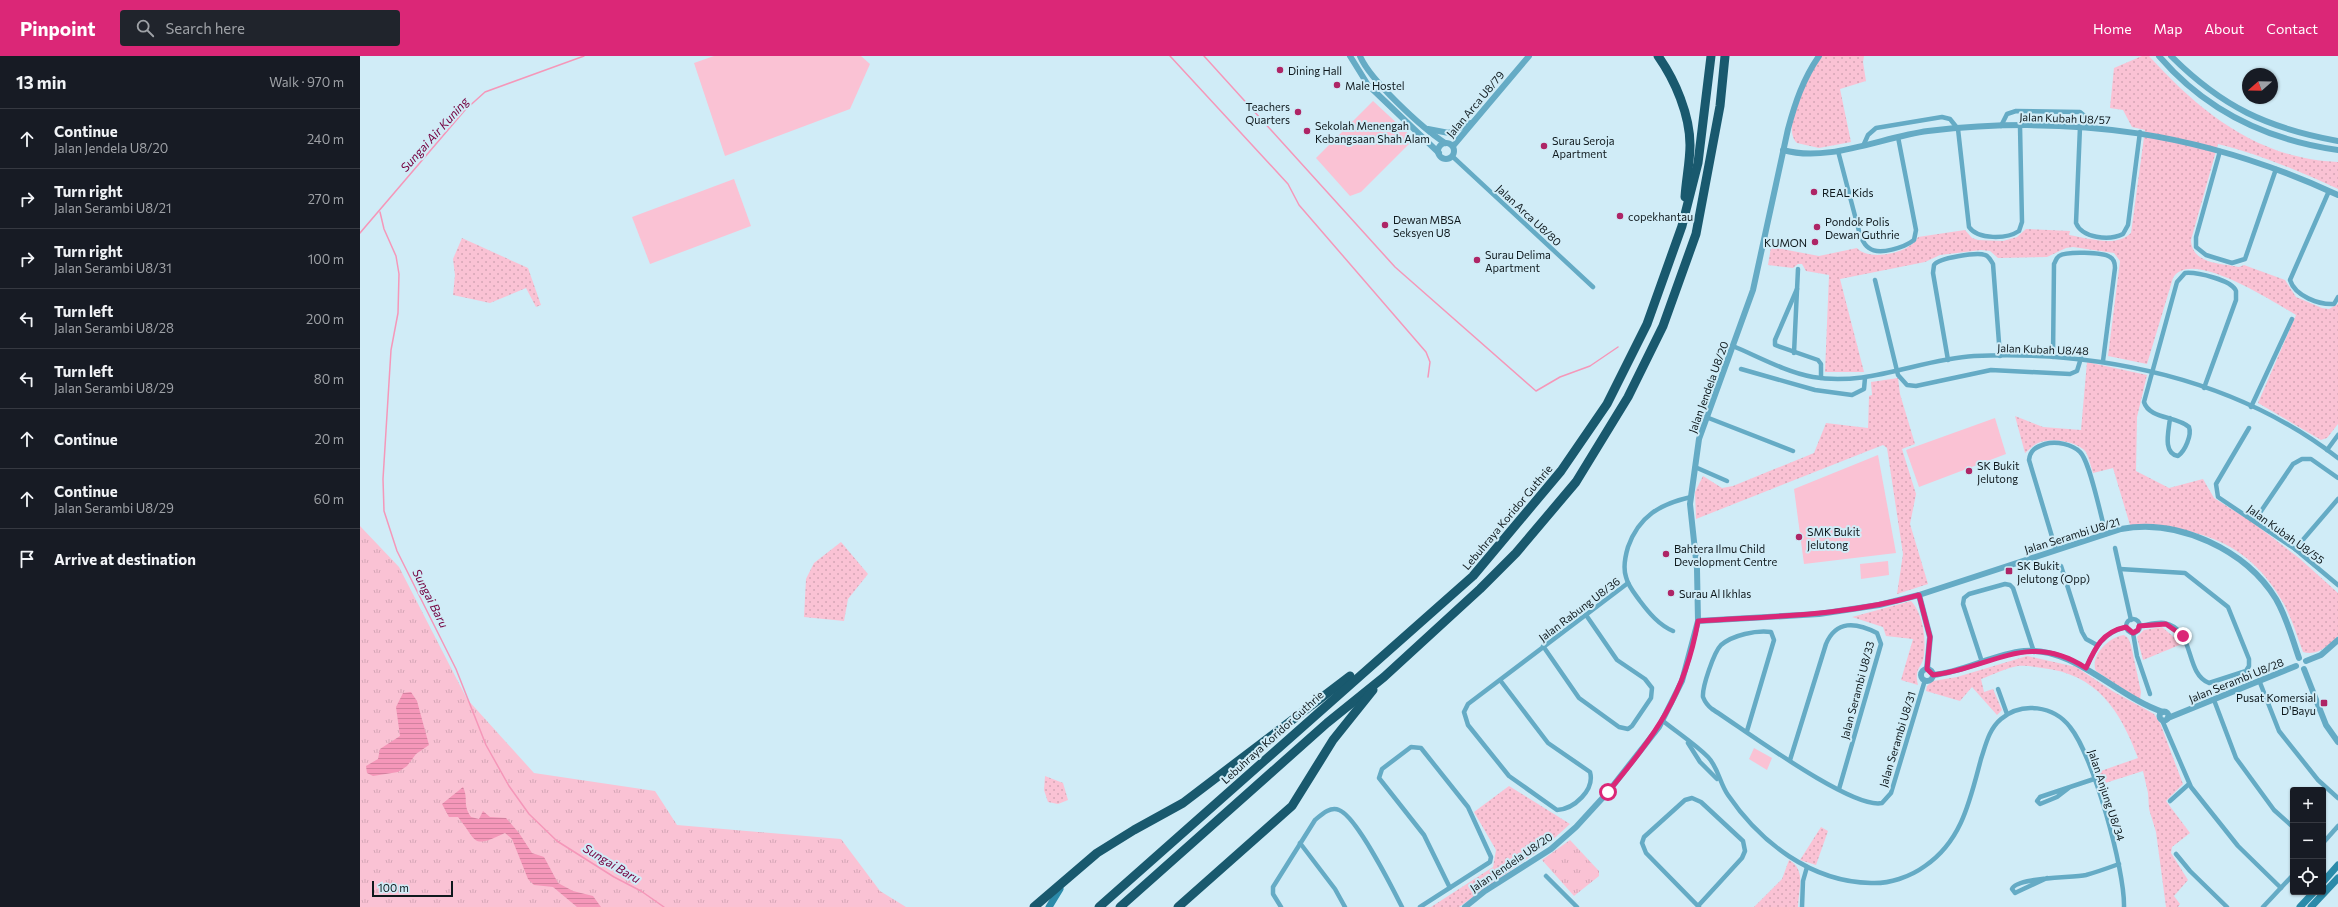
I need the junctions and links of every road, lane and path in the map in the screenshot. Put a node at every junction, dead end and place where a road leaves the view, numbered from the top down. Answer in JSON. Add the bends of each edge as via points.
{"nodes":[{"id":1,"x":1350,"y":56,"type":"edge"},
{"id":2,"x":1360,"y":56,"type":"edge"},
{"id":3,"x":1529,"y":56,"type":"edge"},
{"id":4,"x":1658,"y":56,"type":"edge"},
{"id":5,"x":1711,"y":56,"type":"edge"},
{"id":6,"x":1725,"y":56,"type":"edge"},
{"id":7,"x":1819,"y":56,"type":"edge"},
{"id":8,"x":2159,"y":56,"type":"edge"},
{"id":9,"x":2171,"y":56,"type":"edge"},
{"id":10,"x":1474,"y":120,"type":"junction"},
{"id":11,"x":2001,"y":126,"type":"junction"},
{"id":12,"x":2020,"y":126,"type":"junction"},
{"id":13,"x":2080,"y":127,"type":"junction"},
{"id":14,"x":2088,"y":127,"type":"junction"},
{"id":15,"x":1428,"y":129,"type":"junction"},
{"id":16,"x":1958,"y":129,"type":"junction"},
{"id":17,"x":2140,"y":132,"type":"junction"},
{"id":18,"x":1898,"y":136,"type":"junction"},
{"id":19,"x":2338,"y":141,"type":"edge"},
{"id":20,"x":1445,"y":143,"type":"junction"},
{"id":21,"x":1864,"y":144,"type":"junction"},
{"id":22,"x":1452,"y":146,"type":"junction"},
{"id":23,"x":1783,"y":150,"type":"junction"},
{"id":24,"x":2338,"y":150,"type":"edge"},
{"id":25,"x":1838,"y":151,"type":"junction"},
{"id":26,"x":2220,"y":151,"type":"junction"},
{"id":27,"x":1439,"y":153,"type":"junction"},
{"id":28,"x":1452,"y":156,"type":"junction"},
{"id":29,"x":2276,"y":168,"type":"junction"},
{"id":30,"x":2329,"y":191,"type":"junction"},
{"id":31,"x":2338,"y":196,"type":"edge"},
{"id":32,"x":1682,"y":226,"type":"junction"},
{"id":33,"x":1798,"y":269,"type":"dead end"},
{"id":34,"x":1875,"y":280,"type":"dead end"},
{"id":35,"x":1593,"y":287,"type":"dead end"},
{"id":36,"x":1797,"y":289,"type":"junction"},
{"id":37,"x":2338,"y":297,"type":"edge"},
{"id":38,"x":2292,"y":319,"type":"dead end"},
{"id":39,"x":1733,"y":346,"type":"junction"},
{"id":40,"x":1794,"y":353,"type":"junction"},
{"id":41,"x":2000,"y":356,"type":"junction"},
{"id":42,"x":2053,"y":357,"type":"junction"},
{"id":43,"x":2081,"y":358,"type":"junction"},
{"id":44,"x":1948,"y":360,"type":"junction"},
{"id":45,"x":2103,"y":361,"type":"junction"},
{"id":46,"x":1741,"y":368,"type":"dead end"},
{"id":47,"x":2153,"y":371,"type":"junction"},
{"id":48,"x":1897,"y":372,"type":"junction"},
{"id":49,"x":1821,"y":378,"type":"junction"},
{"id":50,"x":1865,"y":378,"type":"junction"},
{"id":51,"x":2204,"y":388,"type":"junction"},
{"id":52,"x":2251,"y":406,"type":"junction"},
{"id":53,"x":1706,"y":417,"type":"junction"},
{"id":54,"x":2170,"y":418,"type":"junction"},
{"id":55,"x":2249,"y":428,"type":"dead end"},
{"id":56,"x":2338,"y":435,"type":"edge"},
{"id":57,"x":2327,"y":450,"type":"junction"},
{"id":58,"x":1793,"y":451,"type":"dead end"},
{"id":59,"x":2338,"y":458,"type":"edge"},
{"id":60,"x":1695,"y":467,"type":"junction"},
{"id":61,"x":2338,"y":478,"type":"edge"},
{"id":62,"x":1727,"y":481,"type":"dead end"},
{"id":63,"x":1691,"y":497,"type":"junction"},
{"id":64,"x":2338,"y":499,"type":"edge"},
{"id":65,"x":2255,"y":520,"type":"junction"},
{"id":66,"x":2106,"y":534,"type":"junction"},
{"id":67,"x":2115,"y":548,"type":"dead end"},
{"id":68,"x":2295,"y":549,"type":"junction"},
{"id":69,"x":2056,"y":550,"type":"junction"},
{"id":70,"x":2061,"y":566,"type":"dead end"},
{"id":71,"x":2120,"y":569,"type":"junction"},
{"id":72,"x":2337,"y":582,"type":"edge"},
{"id":73,"x":1628,"y":583,"type":"junction"},
{"id":74,"x":1919,"y":595,"type":"junction"},
{"id":75,"x":1586,"y":615,"type":"junction"},
{"id":76,"x":2131,"y":620,"type":"junction"},
{"id":77,"x":1698,"y":621,"type":"junction"},
{"id":78,"x":2139,"y":626,"type":"junction"},
{"id":79,"x":2126,"y":627,"type":"junction"},
{"id":80,"x":1673,"y":631,"type":"dead end"},
{"id":81,"x":2133,"y":633,"type":"junction"},
{"id":82,"x":1404,"y":635,"type":"junction"},
{"id":83,"x":2338,"y":640,"type":"edge"},
{"id":84,"x":2097,"y":645,"type":"junction"},
{"id":85,"x":1544,"y":646,"type":"junction"},
{"id":86,"x":2034,"y":652,"type":"junction"},
{"id":87,"x":2299,"y":658,"type":"junction"},
{"id":88,"x":2306,"y":661,"type":"junction"},
{"id":89,"x":1982,"y":662,"type":"junction"},
{"id":90,"x":2296,"y":666,"type":"junction"},
{"id":91,"x":2086,"y":668,"type":"junction"},
{"id":92,"x":1927,"y":669,"type":"junction"},
{"id":93,"x":2304,"y":669,"type":"junction"},
{"id":94,"x":1933,"y":675,"type":"junction"},
{"id":95,"x":1384,"y":677,"type":"junction"},
{"id":96,"x":1500,"y":680,"type":"junction"},
{"id":97,"x":1925,"y":680,"type":"junction"},
{"id":98,"x":2259,"y":680,"type":"junction"},
{"id":99,"x":1998,"y":689,"type":"dead end"},
{"id":100,"x":2150,"y":694,"type":"dead end"},
{"id":101,"x":2214,"y":700,"type":"junction"},
{"id":102,"x":2007,"y":714,"type":"junction"},
{"id":103,"x":2164,"y":716,"type":"junction"},
{"id":104,"x":1663,"y":721,"type":"junction"},
{"id":105,"x":1747,"y":731,"type":"junction"},
{"id":106,"x":1685,"y":738,"type":"junction"},
{"id":107,"x":2338,"y":742,"type":"edge"},
{"id":108,"x":1790,"y":760,"type":"junction"},
{"id":109,"x":2094,"y":779,"type":"junction"},
{"id":110,"x":1719,"y":780,"type":"junction"},
{"id":111,"x":2189,"y":784,"type":"junction"},
{"id":112,"x":2070,"y":787,"type":"junction"},
{"id":113,"x":1839,"y":789,"type":"junction"},
{"id":114,"x":2338,"y":798,"type":"edge"},
{"id":115,"x":2170,"y":801,"type":"dead end"},
{"id":116,"x":2290,"y":824,"type":"edge"},
{"id":117,"x":2338,"y":826,"type":"edge"},
{"id":118,"x":2326,"y":839,"type":"edge"},
{"id":119,"x":1300,"y":843,"type":"junction"},
{"id":120,"x":2176,"y":854,"type":"dead end"},
{"id":121,"x":2119,"y":864,"type":"junction"},
{"id":122,"x":2338,"y":865,"type":"edge"},
{"id":123,"x":1807,"y":867,"type":"junction"},
{"id":124,"x":1546,"y":876,"type":"dead end"},
{"id":125,"x":1067,"y":878,"type":"junction"},
{"id":126,"x":2048,"y":878,"type":"junction"},
{"id":127,"x":2290,"y":878,"type":"edge"},
{"id":128,"x":2338,"y":878,"type":"edge"},
{"id":129,"x":2326,"y":879,"type":"edge"},
{"id":130,"x":1450,"y":888,"type":"junction"},
{"id":131,"x":2281,"y":888,"type":"junction"},
{"id":132,"x":2311,"y":895,"type":"edge"},
{"id":133,"x":1182,"y":905,"type":"edge"},
{"id":134,"x":1698,"y":906,"type":"edge"},
{"id":135,"x":1034,"y":907,"type":"edge"},
{"id":136,"x":1048,"y":907,"type":"edge"},
{"id":137,"x":1099,"y":907,"type":"edge"},
{"id":138,"x":1120,"y":907,"type":"edge"},
{"id":139,"x":1281,"y":907,"type":"edge"},
{"id":140,"x":1345,"y":907,"type":"edge"},
{"id":141,"x":1402,"y":907,"type":"edge"},
{"id":142,"x":1420,"y":907,"type":"edge"},
{"id":143,"x":1465,"y":907,"type":"edge"},
{"id":144,"x":1577,"y":907,"type":"edge"},
{"id":145,"x":1802,"y":907,"type":"edge"},
{"id":146,"x":2124,"y":907,"type":"edge"},
{"id":147,"x":2227,"y":907,"type":"edge"},
{"id":148,"x":2263,"y":907,"type":"edge"},
{"id":149,"x":2300,"y":907,"type":"edge"},
{"id":150,"x":2311,"y":907,"type":"edge"}],
"edges":[{"from":1,"to":27,"type":"street","via":[[1368,85]]},
{"from":2,"to":15,"type":"street","via":[[1364,66],[1377,82]]},
{"from":3,"to":10,"type":"street","name":"Jalan Arca U8/79"},
{"from":4,"to":32,"type":"highway","via":[[1667,68],[1682,100],[1690,143]]},
{"from":5,"to":32,"type":"highway","name":"Lebuhraya Koridor Guthrie","via":[[1698,163]]},
{"from":6,"to":95,"type":"highway","via":[[1720,106],[1696,234],[1662,326],[1628,397],[1576,482],[1516,553]]},
{"from":7,"to":23,"type":"street","name":"Jalan Jendela U8/20","via":[[1798,95]]},
{"from":8,"to":24,"type":"street","via":[[2185,84],[2229,116],[2277,136]]},
{"from":9,"to":19,"type":"street","via":[[2192,77],[2236,108],[2279,128]]},
{"from":10,"to":15,"type":"street","via":[[1449,133]]},
{"from":10,"to":22,"type":"street","name":"Jalan Arca U8/79"},
{"from":11,"to":12,"type":"street","name":"Jalan Kubah U8/57"},
{"from":11,"to":14,"type":"street","via":[[2007,114],[2016,111],[2080,112],[2086,117]]},
{"from":11,"to":16,"type":"street","name":"Jalan Kubah U8/57"},
{"from":12,"to":13,"type":"street","name":"Jalan Kubah U8/57"},
{"from":12,"to":16,"type":"street","via":[[2022,222],[2019,231],[2010,235],[1982,236],[1972,232],[1969,227]]},
{"from":13,"to":14,"type":"street","name":"Jalan Kubah U8/57"},
{"from":13,"to":17,"type":"street","via":[[2076,223],[2082,232],[2087,234],[2112,237],[2123,234],[2128,225]]},
{"from":14,"to":17,"type":"street","name":"Jalan Kubah U8/57"},
{"from":15,"to":20,"type":"street"},
{"from":16,"to":18,"type":"street","name":"Jalan Kubah U8/57"},
{"from":16,"to":21,"type":"street","via":[[1950,119],[1942,117],[1881,126],[1868,134]]},
{"from":17,"to":26,"type":"street","name":"Jalan Kubah U8/57"},
{"from":18,"to":21,"type":"street","name":"Jalan Kubah U8/57"},
{"from":18,"to":25,"type":"street","via":[[1916,230],[1914,240],[1904,246],[1877,251],[1865,245],[1860,235]]},
{"from":20,"to":22,"type":"street"},
{"from":20,"to":27,"type":"street","via":[[1439,146]]},
{"from":21,"to":25,"type":"street","name":"Jalan Kubah U8/57"},
{"from":22,"to":28,"type":"street"},
{"from":23,"to":25,"type":"street","name":"Jalan Kubah U8/57","via":[[1814,155]]},
{"from":23,"to":39,"type":"street","name":"Jalan Jendela U8/20","via":[[1758,272]]},
{"from":26,"to":29,"type":"street","name":"Jalan Kubah U8/57"},
{"from":26,"to":29,"type":"street","via":[[2196,237],[2196,247],[2206,255],[2232,263],[2245,259]]},
{"from":27,"to":28,"type":"street","via":[[1443,158]]},
{"from":28,"to":35,"type":"street","name":"Jalan Arca U8/80"},
{"from":29,"to":30,"type":"street","name":"Jalan Kubah U8/57"},
{"from":30,"to":31,"type":"street","name":"Jalan Kubah U8/57"},
{"from":30,"to":37,"type":"street","via":[[2290,280],[2299,292],[2322,304],[2334,304]]},
{"from":32,"to":82,"type":"highway","name":"Lebuhraya Koridor Guthrie","via":[[1647,324],[1607,404],[1562,471],[1473,576]]},
{"from":33,"to":36,"type":"street"},
{"from":34,"to":48,"type":"street"},
{"from":36,"to":40,"type":"street"},
{"from":36,"to":40,"type":"street","via":[[1775,343],[1776,347]]},
{"from":38,"to":52,"type":"street"},
{"from":39,"to":49,"type":"street","name":"Jalan Kubah U8/48","via":[[1792,371]]},
{"from":39,"to":53,"type":"street","name":"Jalan Jendela U8/20"},
{"from":40,"to":49,"type":"street","via":[[1820,362]]},
{"from":41,"to":42,"type":"street","name":"Jalan Kubah U8/48"},
{"from":41,"to":44,"type":"street","name":"Jalan Kubah U8/48"},
{"from":41,"to":44,"type":"street","via":[[1993,264],[1988,256],[1981,254],[1942,258],[1934,265],[1933,273]]},
{"from":42,"to":43,"type":"street","name":"Jalan Kubah U8/48"},
{"from":42,"to":45,"type":"street","via":[[2056,259],[2060,255],[2070,253],[2106,255],[2113,260],[2116,268]]},
{"from":43,"to":45,"type":"street","name":"Jalan Kubah U8/48"},
{"from":43,"to":48,"type":"street","via":[[2077,371],[2070,374],[1991,370],[1916,386],[1904,384]]},
{"from":44,"to":48,"type":"street","name":"Jalan Kubah U8/48"},
{"from":45,"to":47,"type":"street","name":"Jalan Kubah U8/48"},
{"from":46,"to":50,"type":"street","via":[[1802,387],[1852,395],[1864,389]]},
{"from":47,"to":51,"type":"street","name":"Jalan Kubah U8/48"},
{"from":47,"to":51,"type":"street","via":[[2178,278],[2189,273],[2232,284],[2237,296]]},
{"from":47,"to":54,"type":"street","via":[[2145,405],[2151,411]]},
{"from":48,"to":50,"type":"street","name":"Jalan Kubah U8/48"},
{"from":49,"to":50,"type":"street","name":"Jalan Kubah U8/48"},
{"from":51,"to":52,"type":"street","name":"Jalan Kubah U8/48"},
{"from":52,"to":57,"type":"street","name":"Jalan Kubah U8/48"},
{"from":53,"to":58,"type":"street"},
{"from":53,"to":60,"type":"street","name":"Jalan Jendela U8/20","via":[[1699,439]]},
{"from":54,"to":54,"type":"street","via":[[2187,425],[2190,429],[2182,453],[2178,456],[2171,453],[2168,448]]},
{"from":55,"to":65,"type":"street","name":"Jalan Kubah U8/55","via":[[2216,484],[2216,493],[2222,500]]},
{"from":56,"to":57,"type":"street"},
{"from":57,"to":59,"type":"street","name":"Jalan Kubah U8/48"},
{"from":60,"to":62,"type":"street"},
{"from":60,"to":63,"type":"street","name":"Jalan Jendela U8/20"},
{"from":61,"to":65,"type":"street","via":[[2311,459],[2298,460]]},
{"from":63,"to":73,"type":"street","name":"Jalan Rabung U8/36","via":[[1662,506],[1639,524],[1626,555],[1624,571]]},
{"from":63,"to":77,"type":"street","name":"Jalan Jendela U8/20","via":[[1698,569]]},
{"from":64,"to":68,"type":"street"},
{"from":65,"to":68,"type":"street","name":"Jalan Kubah U8/55"},
{"from":66,"to":69,"type":"street","name":"Jalan Serambi U8/21"},
{"from":66,"to":69,"type":"street","via":[[2086,463],[2080,452],[2060,443],[2039,446],[2032,450],[2029,460]]},
{"from":66,"to":87,"type":"street","name":"Jalan Serambi U8/21","via":[[2130,528],[2159,529],[2195,537],[2223,549],[2256,575],[2275,598]]},
{"from":67,"to":71,"type":"street"},
{"from":68,"to":72,"type":"street","name":"Jalan Kubah U8/55"},
{"from":69,"to":74,"type":"street","name":"Jalan Serambi U8/21"},
{"from":70,"to":84,"type":"street","via":[[2082,632],[2086,639]]},
{"from":71,"to":76,"type":"street"},
{"from":71,"to":78,"type":"street","via":[[2177,572],[2188,575],[2230,610],[2248,654],[2249,666],[2243,672],[2209,683],[2200,677],[2180,632],[2166,624]]},
{"from":73,"to":75,"type":"street","name":"Jalan Rabung U8/36"},
{"from":73,"to":80,"type":"street","via":[[1654,618]]},
{"from":74,"to":77,"type":"street","name":"Jalan Serambi U8/21","via":[[1831,613]]},
{"from":74,"to":92,"type":"street","via":[[1930,637]]},
{"from":75,"to":85,"type":"street","name":"Jalan Rabung U8/36"},
{"from":75,"to":85,"type":"street","via":[[1617,660],[1645,679],[1652,688],[1651,698],[1628,729],[1619,727],[1584,703]]},
{"from":76,"to":78,"type":"street","via":[[2137,621]]},
{"from":76,"to":79,"type":"street"},
{"from":77,"to":104,"type":"street","name":"Jalan Jendela U8/20","via":[[1682,681]]},
{"from":78,"to":81,"type":"street"},
{"from":79,"to":81,"type":"street"},
{"from":79,"to":84,"type":"street","via":[[2109,633]]},
{"from":81,"to":100,"type":"street","via":[[2137,656]]},
{"from":82,"to":125,"type":"highway","via":[[1183,803],[1097,853]]},
{"from":82,"to":137,"type":"highway","name":"Lebuhraya Koridor Guthrie"},
{"from":83,"to":88,"type":"street","via":[[2321,655]]},
{"from":84,"to":91,"type":"street"},
{"from":85,"to":96,"type":"street","name":"Jalan Rabung U8/36"},
{"from":86,"to":89,"type":"street","via":[[2023,651]]},
{"from":86,"to":89,"type":"street","via":[[2013,588],[2005,584],[1969,594],[1964,598]]},
{"from":86,"to":91,"type":"street","via":[[2064,658]]},
{"from":87,"to":88,"type":"street"},
{"from":87,"to":90,"type":"street"},
{"from":88,"to":93,"type":"street"},
{"from":89,"to":94,"type":"street","via":[[1954,672]]},
{"from":90,"to":93,"type":"street","via":[[2298,669]]},
{"from":90,"to":98,"type":"street","name":"Jalan Serambi U8/28"},
{"from":91,"to":103,"type":"street","via":[[2133,700]]},
{"from":92,"to":94,"type":"street"},
{"from":92,"to":97,"type":"street","via":[[1921,675]]},
{"from":93,"to":107,"type":"street","via":[[2323,720]]},
{"from":94,"to":97,"type":"street","via":[[1930,680]]},
{"from":95,"to":133,"type":"highway","via":[[1328,749],[1292,806]]},
{"from":95,"to":138,"type":"highway","via":[[1327,722]]},
{"from":96,"to":96,"type":"street","name":"Jalan Rabung U8/36","via":[[1465,708],[1464,716],[1468,725],[1514,781],[1557,810],[1572,806],[1589,787],[1590,772],[1548,744]]},
{"from":97,"to":113,"type":"street","name":"Jalan Serambi U8/31","via":[[1889,798],[1872,803]]},
{"from":98,"to":101,"type":"street","name":"Jalan Serambi U8/28"},
{"from":98,"to":114,"type":"street","via":[[2279,731],[2318,780]]},
{"from":99,"to":102,"type":"street"},
{"from":101,"to":103,"type":"street","name":"Jalan Serambi U8/28","via":[[2184,712]]},
{"from":101,"to":116,"type":"street","via":[[2236,758],[2274,810]]},
{"from":102,"to":109,"type":"street","name":"Jalan Anjung U8/34","via":[[2020,709],[2035,708],[2059,716],[2075,733]]},
{"from":102,"to":123,"type":"street","name":"Jalan Anjung U8/34","via":[[1989,734],[1959,828],[1947,847],[1931,862],[1911,874],[1882,883],[1841,879]]},
{"from":103,"to":111,"type":"street","via":[[2168,734]]},
{"from":104,"to":106,"type":"street","name":"Jalan Anjung U8/34"},
{"from":104,"to":143,"type":"street","name":"Jalan Jendela U8/20","via":[[1608,792],[1566,836]]},
{"from":105,"to":105,"type":"street","via":[[1709,707],[1704,692],[1715,654],[1720,646],[1754,632],[1771,632],[1774,640]]},
{"from":105,"to":108,"type":"street"},
{"from":106,"to":110,"type":"street","name":"Jalan Anjung U8/34","via":[[1700,762]]},
{"from":106,"to":110,"type":"street","name":"Jalan Anjung U8/34","via":[[1709,758]]},
{"from":108,"to":113,"type":"street"},
{"from":108,"to":113,"type":"street","name":"Jalan Serambi U8/33","via":[[1832,632],[1843,626],[1853,625],[1877,633],[1881,644]]},
{"from":109,"to":112,"type":"street"},
{"from":109,"to":121,"type":"street","name":"Jalan Anjung U8/34"},
{"from":110,"to":123,"type":"street","name":"Jalan Anjung U8/34","via":[[1760,835]]},
{"from":111,"to":115,"type":"street"},
{"from":111,"to":131,"type":"street","via":[[2238,846]]},
{"from":112,"to":112,"type":"street","via":[[2053,799],[2040,804],[2037,801],[2040,797]]},
{"from":117,"to":118,"type":"street"},
{"from":119,"to":139,"type":"street","via":[[1273,887],[1273,894]]},
{"from":119,"to":140,"type":"street","via":[[1335,889]]},
{"from":119,"to":141,"type":"street","via":[[1315,820],[1325,812],[1335,809],[1343,812],[1379,861]]},
{"from":120,"to":147,"type":"street"},
{"from":121,"to":126,"type":"street","via":[[2085,875]]},
{"from":121,"to":146,"type":"street","name":"Jalan Anjung U8/34","via":[[2124,889]]},
{"from":122,"to":129,"type":"main road"},
{"from":123,"to":145,"type":"street","via":[[1803,881]]},
{"from":124,"to":144,"type":"street"},
{"from":125,"to":135,"type":"highway"},
{"from":125,"to":136,"type":"main road"},
{"from":126,"to":126,"type":"street","via":[[2015,893],[2012,889],[2018,884]]},
{"from":127,"to":131,"type":"street"},
{"from":128,"to":150,"type":"main road"},
{"from":130,"to":130,"type":"street","via":[[1424,835],[1379,778],[1380,771],[1406,750],[1415,747],[1421,748],[1468,808],[1490,851],[1490,862]]},
{"from":130,"to":142,"type":"street"},
{"from":131,"to":148,"type":"street"},
{"from":132,"to":149,"type":"main road"},
{"from":134,"to":134,"type":"street","via":[[1646,853],[1642,843],[1644,837],[1685,800],[1692,798],[1698,799],[1706,806],[1743,841],[1745,847],[1742,858]]}]}
